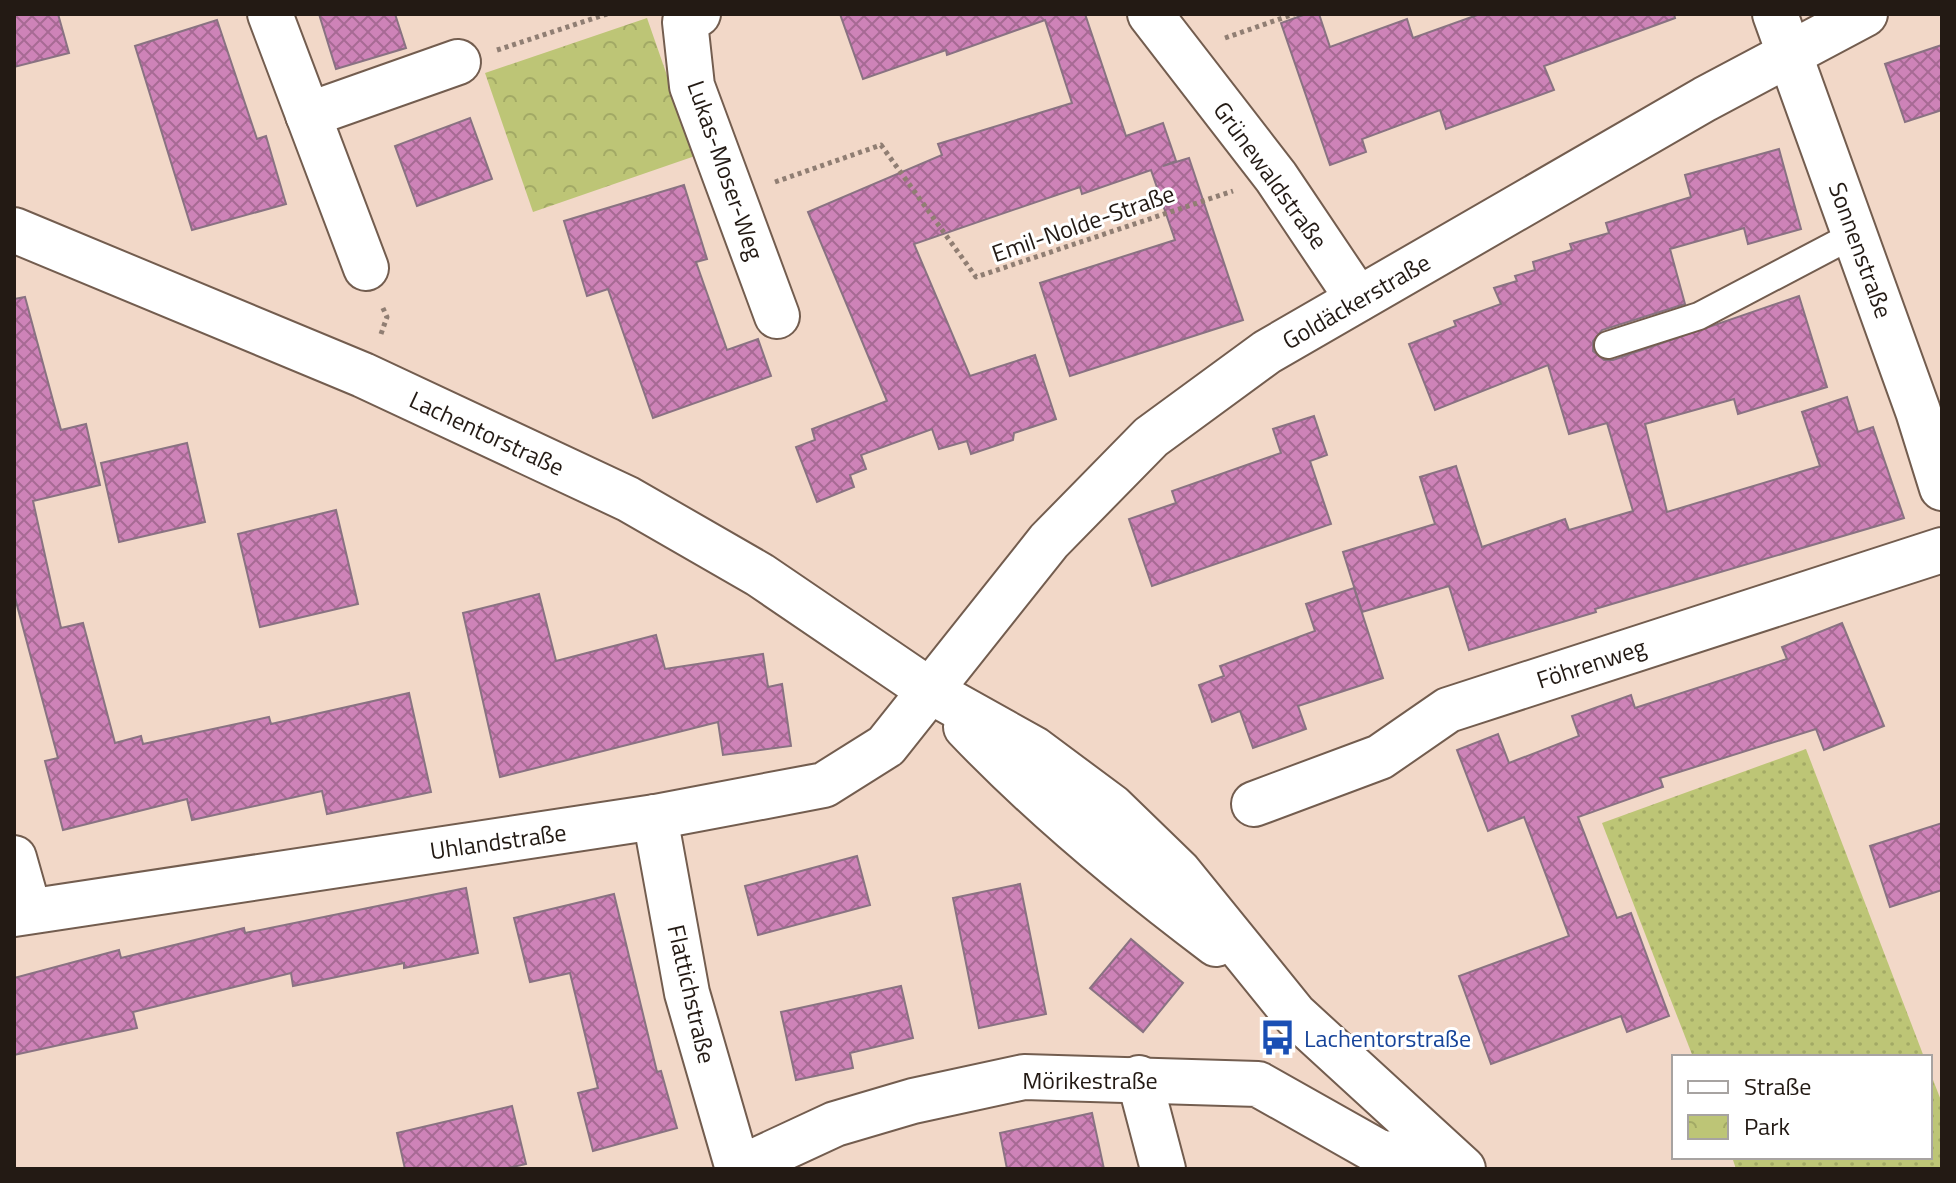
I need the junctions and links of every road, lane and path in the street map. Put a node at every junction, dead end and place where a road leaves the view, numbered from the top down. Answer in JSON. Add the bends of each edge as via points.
{"nodes":[{"id":1,"x":270,"y":14,"type":"edge"},
{"id":2,"x":607,"y":14,"type":"edge"},
{"id":3,"x":1150,"y":14,"type":"edge"},
{"id":4,"x":1294,"y":14,"type":"edge"},
{"id":5,"x":1775,"y":14,"type":"edge"},
{"id":6,"x":1865,"y":14,"type":"edge"},
{"id":7,"x":691,"y":18,"type":"edge"},
{"id":8,"x":1182,"y":53,"type":"junction"},
{"id":9,"x":1790,"y":54,"type":"junction"},
{"id":10,"x":458,"y":62,"type":"joint"},
{"id":11,"x":308,"y":115,"type":"junction"},
{"id":12,"x":1276,"y":177,"type":"junction"},
{"id":13,"x":735,"y":195,"type":"junction"},
{"id":14,"x":14,"y":230,"type":"edge"},
{"id":15,"x":1855,"y":234,"type":"junction"},
{"id":16,"x":366,"y":268,"type":"dead end"},
{"id":17,"x":1358,"y":299,"type":"junction"},
{"id":18,"x":777,"y":316,"type":"dead end"},
{"id":19,"x":1608,"y":345,"type":"dead end"},
{"id":20,"x":1930,"y":407,"type":"edge"},
{"id":21,"x":1942,"y":488,"type":"edge"},
{"id":22,"x":1942,"y":550,"type":"edge"},
{"id":23,"x":932,"y":692,"type":"junction"},
{"id":24,"x":1254,"y":804,"type":"dead end"},
{"id":25,"x":655,"y":817,"type":"junction"},
{"id":26,"x":14,"y":858,"type":"edge"},
{"id":27,"x":22,"y":912,"type":"edge"},
{"id":28,"x":1139,"y":1078,"type":"junction"},
{"id":29,"x":1451,"y":1159,"type":"edge"},
{"id":30,"x":738,"y":1169,"type":"edge"},
{"id":31,"x":1163,"y":1169,"type":"edge"}],
"edges":[{"from":1,"to":11,"type":"street"},
{"from":2,"to":10,"type":"path"},
{"from":3,"to":8,"type":"street","name":"Grünewaldstraße"},
{"from":4,"to":8,"type":"path"},
{"from":5,"to":9,"type":"street","name":"Sonnenstraße"},
{"from":6,"to":9,"type":"street","name":"Goldäckerstraße"},
{"from":7,"to":13,"type":"street","name":"Lukas-Moser-Weg","via":[[692,86]]},
{"from":8,"to":12,"type":"street","name":"Grünewaldstraße"},
{"from":9,"to":15,"type":"street","name":"Sonnenstraße"},
{"from":9,"to":17,"type":"street","name":"Goldäckerstraße"},
{"from":10,"to":11,"type":"street"},
{"from":11,"to":16,"type":"street"},
{"from":12,"to":13,"type":"path","name":"Emil-Nolde-Straße","via":[[976,277],[881,145]]},
{"from":12,"to":17,"type":"street","name":"Grünewaldstraße"},
{"from":13,"to":18,"type":"street","name":"Lukas-Moser-Weg"},
{"from":14,"to":23,"type":"street","name":"Lachentorstraße","via":[[363,375],[628,499],[760,575]]},
{"from":15,"to":19,"type":"lane","via":[[1699,316]]},
{"from":15,"to":20,"type":"street","name":"Sonnenstraße"},
{"from":17,"to":23,"type":"street","name":"Goldäckerstraße","via":[[1267,352],[1151,437],[1049,541]]},
{"from":20,"to":21,"type":"street","name":"Sonnenstraße"},
{"from":22,"to":24,"type":"street","name":"Föhrenweg","via":[[1448,710],[1380,757]]},
{"from":23,"to":25,"type":"street","name":"Uhlandstraße","via":[[886,746],[824,785]]},
{"from":23,"to":29,"type":"street","name":"Lachentorstraße","via":[[1034,749],[1112,807],[1179,872],[1295,1015]]},
{"from":25,"to":27,"type":"street","name":"Uhlandstraße"},
{"from":25,"to":30,"type":"street","name":"Flattichstraße","via":[[687,993]]},
{"from":26,"to":27,"type":"street","name":"Uhlandstraße"},
{"from":28,"to":29,"type":"street","name":"Mörikestraße","via":[[1258,1084],[1382,1154]]},
{"from":28,"to":30,"type":"street","name":"Mörikestraße","via":[[1024,1077],[913,1101],[835,1124]]},
{"from":28,"to":31,"type":"street"}]}
